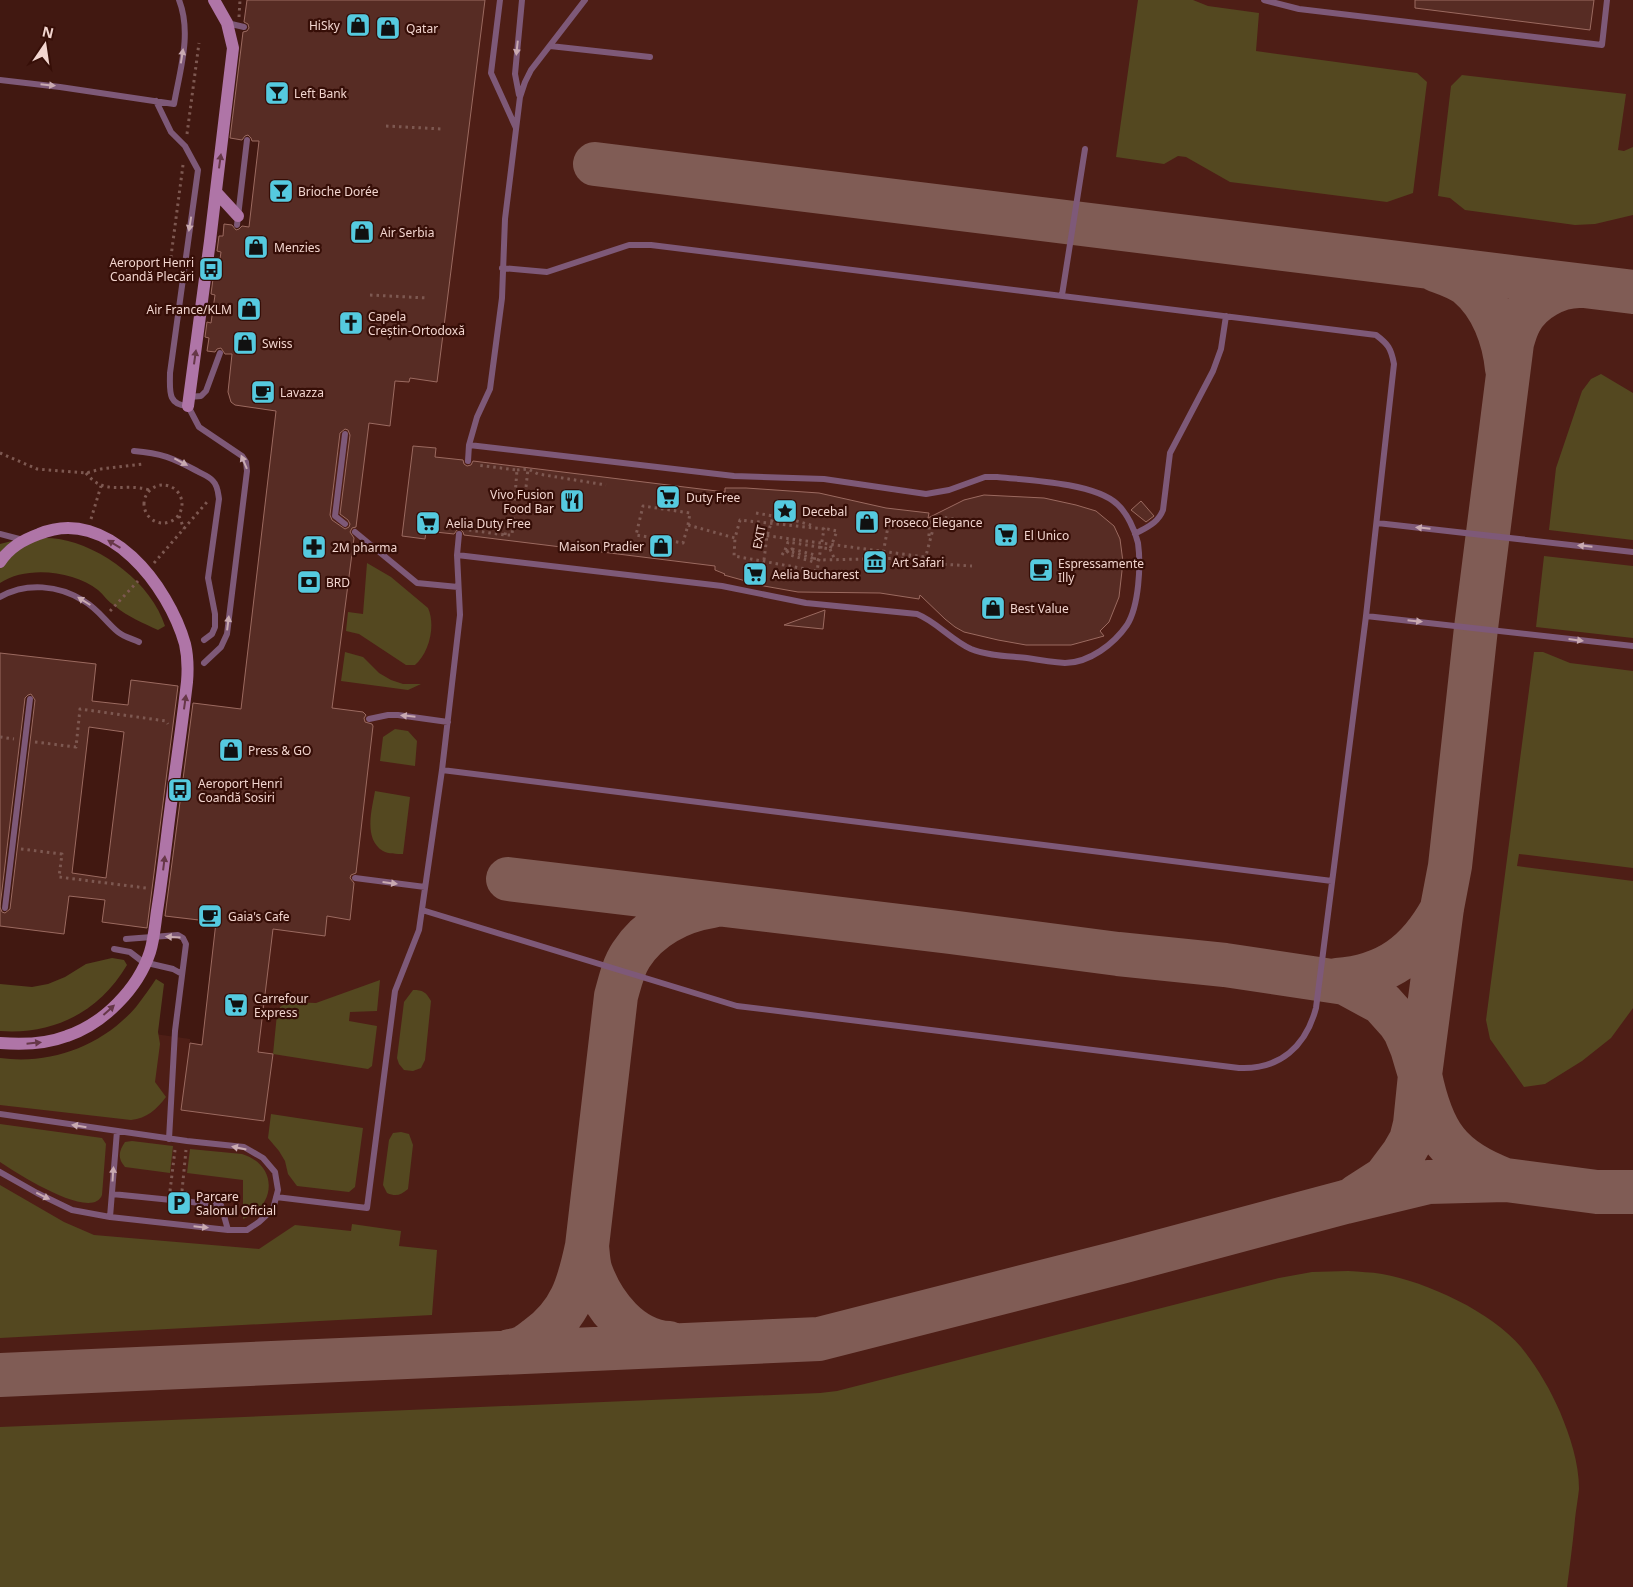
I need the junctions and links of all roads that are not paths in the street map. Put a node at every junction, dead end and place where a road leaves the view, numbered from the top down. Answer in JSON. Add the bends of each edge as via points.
{"nodes":[{"id":1,"x":179,"y":0,"type":"edge"},
{"id":2,"x":214,"y":0,"type":"edge"},
{"id":3,"x":500,"y":0,"type":"edge"},
{"id":4,"x":522,"y":0,"type":"edge"},
{"id":5,"x":585,"y":0,"type":"edge"},
{"id":6,"x":1264,"y":0,"type":"edge"},
{"id":7,"x":1608,"y":0,"type":"edge"},
{"id":8,"x":227,"y":23,"type":"junction"},
{"id":9,"x":244,"y":27,"type":"dead end"},
{"id":10,"x":550,"y":46,"type":"junction"},
{"id":11,"x":650,"y":57,"type":"dead end"},
{"id":12,"x":0,"y":80,"type":"edge"},
{"id":13,"x":520,"y":97,"type":"junction"},
{"id":14,"x":156,"y":101,"type":"junction"},
{"id":15,"x":516,"y":128,"type":"junction"},
{"id":16,"x":247,"y":140,"type":"dead end"},
{"id":17,"x":1085,"y":149,"type":"dead end"},
{"id":18,"x":216,"y":192,"type":"junction"},
{"id":19,"x":238,"y":221,"type":"joint"},
{"id":20,"x":502,"y":268,"type":"junction"},
{"id":21,"x":1062,"y":295,"type":"junction"},
{"id":22,"x":1226,"y":316,"type":"junction"},
{"id":23,"x":220,"y":353,"type":"dead end"},
{"id":24,"x":189,"y":401,"type":"junction"},
{"id":25,"x":344,"y":434,"type":"dead end"},
{"id":26,"x":469,"y":445,"type":"junction"},
{"id":27,"x":134,"y":452,"type":"dead end"},
{"id":28,"x":468,"y":461,"type":"dead end"},
{"id":29,"x":1377,"y":523,"type":"junction"},
{"id":30,"x":345,"y":524,"type":"dead end"},
{"id":31,"x":355,"y":532,"type":"dead end"},
{"id":32,"x":0,"y":534,"type":"edge"},
{"id":33,"x":459,"y":534,"type":"dead end"},
{"id":34,"x":1135,"y":534,"type":"junction"},
{"id":35,"x":23,"y":540,"type":"junction"},
{"id":36,"x":1633,"y":552,"type":"edge"},
{"id":37,"x":456,"y":555,"type":"junction"},
{"id":38,"x":0,"y":562,"type":"edge"},
{"id":39,"x":458,"y":587,"type":"junction"},
{"id":40,"x":0,"y":597,"type":"edge"},
{"id":41,"x":1366,"y":616,"type":"junction"},
{"id":42,"x":204,"y":640,"type":"dead end"},
{"id":43,"x":139,"y":642,"type":"dead end"},
{"id":44,"x":1633,"y":646,"type":"edge"},
{"id":45,"x":204,"y":663,"type":"dead end"},
{"id":46,"x":30,"y":698,"type":"dead end"},
{"id":47,"x":369,"y":720,"type":"dead end"},
{"id":48,"x":448,"y":722,"type":"junction"},
{"id":49,"x":442,"y":770,"type":"junction"},
{"id":50,"x":355,"y":878,"type":"dead end"},
{"id":51,"x":1332,"y":881,"type":"junction"},
{"id":52,"x":425,"y":887,"type":"junction"},
{"id":53,"x":5,"y":908,"type":"dead end"},
{"id":54,"x":422,"y":910,"type":"junction"},
{"id":55,"x":126,"y":939,"type":"dead end"},
{"id":56,"x":114,"y":949,"type":"dead end"},
{"id":57,"x":182,"y":974,"type":"junction"},
{"id":58,"x":0,"y":1043,"type":"edge"},
{"id":59,"x":0,"y":1114,"type":"edge"},
{"id":60,"x":117,"y":1131,"type":"junction"},
{"id":61,"x":172,"y":1139,"type":"junction"},
{"id":62,"x":0,"y":1172,"type":"edge"},
{"id":63,"x":112,"y":1194,"type":"junction"},
{"id":64,"x":276,"y":1197,"type":"junction"},
{"id":65,"x":110,"y":1217,"type":"junction"},
{"id":66,"x":228,"y":1230,"type":"junction"}],
"edges":[{"from":14,"to":1,"type":"lane","one_way":true,"via":[[174,104],[185,35]]},
{"from":2,"to":8,"type":"street"},
{"from":3,"to":15,"type":"lane","via":[[491,73]]},
{"from":4,"to":13,"type":"lane","one_way":true,"via":[[515,74]]},
{"from":5,"to":10,"type":"lane"},
{"from":6,"to":7,"type":"lane","via":[[1299,9],[1602,45]]},
{"from":8,"to":9,"type":"lane"},
{"from":18,"to":8,"type":"street","one_way":true,"via":[[234,48]]},
{"from":10,"to":11,"type":"lane"},
{"from":10,"to":13,"type":"lane","via":[[532,70]]},
{"from":12,"to":14,"type":"lane","one_way":true},
{"from":13,"to":15,"type":"lane"},
{"from":14,"to":24,"type":"lane","one_way":true,"via":[[171,132],[185,146],[198,170],[170,373],[174,402],[179,405]]},
{"from":15,"to":20,"type":"lane"},
{"from":16,"to":19,"type":"lane"},
{"from":17,"to":21,"type":"lane"},
{"from":18,"to":19,"type":"street"},
{"from":24,"to":18,"type":"street","one_way":true},
{"from":20,"to":21,"type":"lane","via":[[547,272],[629,245],[651,245]]},
{"from":20,"to":26,"type":"lane","via":[[502,298],[490,389]]},
{"from":21,"to":22,"type":"lane"},
{"from":22,"to":29,"type":"lane","via":[[1363,332],[1386,342],[1392,353],[1394,378]]},
{"from":22,"to":34,"type":"lane","via":[[1221,349],[1213,371],[1170,453],[1163,510],[1156,522]]},
{"from":23,"to":24,"type":"lane","via":[[206,391]]},
{"from":45,"to":24,"type":"lane","one_way":true,"via":[[221,647],[226,634],[247,471],[242,456],[199,427]]},
{"from":25,"to":30,"type":"lane","via":[[334,516]]},
{"from":26,"to":28,"type":"lane"},
{"from":26,"to":34,"type":"lane","via":[[734,476],[824,479],[926,494],[949,490],[985,476],[997,476],[1084,488],[1102,494],[1117,504]]},
{"from":27,"to":42,"type":"lane","one_way":true,"via":[[172,457],[208,477],[218,489],[208,578],[216,626]]},
{"from":36,"to":29,"type":"lane","one_way":true},
{"from":29,"to":41,"type":"lane"},
{"from":31,"to":39,"type":"lane","via":[[417,583]]},
{"from":32,"to":35,"type":"lane"},
{"from":33,"to":37,"type":"lane"},
{"from":34,"to":37,"type":"lane","via":[[1139,566],[1135,602],[1128,624],[1100,651],[1066,663],[972,649],[917,614],[806,603],[722,586]]},
{"from":35,"to":38,"type":"street"},
{"from":58,"to":35,"type":"street","one_way":true,"via":[[34,1044],[68,1036],[89,1026],[108,1011],[137,980],[150,952],[160,894],[188,682],[185,646],[169,605],[147,572],[119,546],[87,531],[65,527]]},
{"from":37,"to":39,"type":"lane"},
{"from":39,"to":48,"type":"lane","via":[[459,631]]},
{"from":43,"to":40,"type":"lane","one_way":true,"via":[[120,634],[85,601],[54,588],[26,588]]},
{"from":41,"to":44,"type":"lane","one_way":true},
{"from":41,"to":51,"type":"lane"},
{"from":46,"to":53,"type":"lane"},
{"from":48,"to":47,"type":"lane","one_way":true,"via":[[398,715]]},
{"from":48,"to":49,"type":"lane"},
{"from":49,"to":51,"type":"lane"},
{"from":49,"to":52,"type":"lane"},
{"from":50,"to":52,"type":"lane","one_way":true},
{"from":51,"to":54,"type":"lane","via":[[1312,1023],[1300,1044],[1283,1058],[1251,1068],[737,1006]]},
{"from":52,"to":54,"type":"lane"},
{"from":54,"to":64,"type":"lane","via":[[419,930],[395,991],[367,1208]]},
{"from":57,"to":55,"type":"lane","one_way":true,"via":[[186,949],[183,938],[178,935]]},
{"from":56,"to":57,"type":"lane","via":[[130,952],[143,962]]},
{"from":57,"to":61,"type":"lane","via":[[175,1031]]},
{"from":60,"to":59,"type":"lane","one_way":true},
{"from":60,"to":61,"type":"lane"},
{"from":63,"to":60,"type":"lane","one_way":true},
{"from":64,"to":61,"type":"lane","one_way":true,"via":[[275,1172],[264,1158],[244,1147]]},
{"from":62,"to":65,"type":"lane","one_way":true,"via":[[72,1210]]},
{"from":63,"to":65,"type":"lane"},
{"from":63,"to":66,"type":"lane","via":[[221,1206]]},
{"from":64,"to":66,"type":"lane","via":[[273,1209],[260,1222],[247,1230]]},
{"from":65,"to":66,"type":"lane","one_way":true}]}
